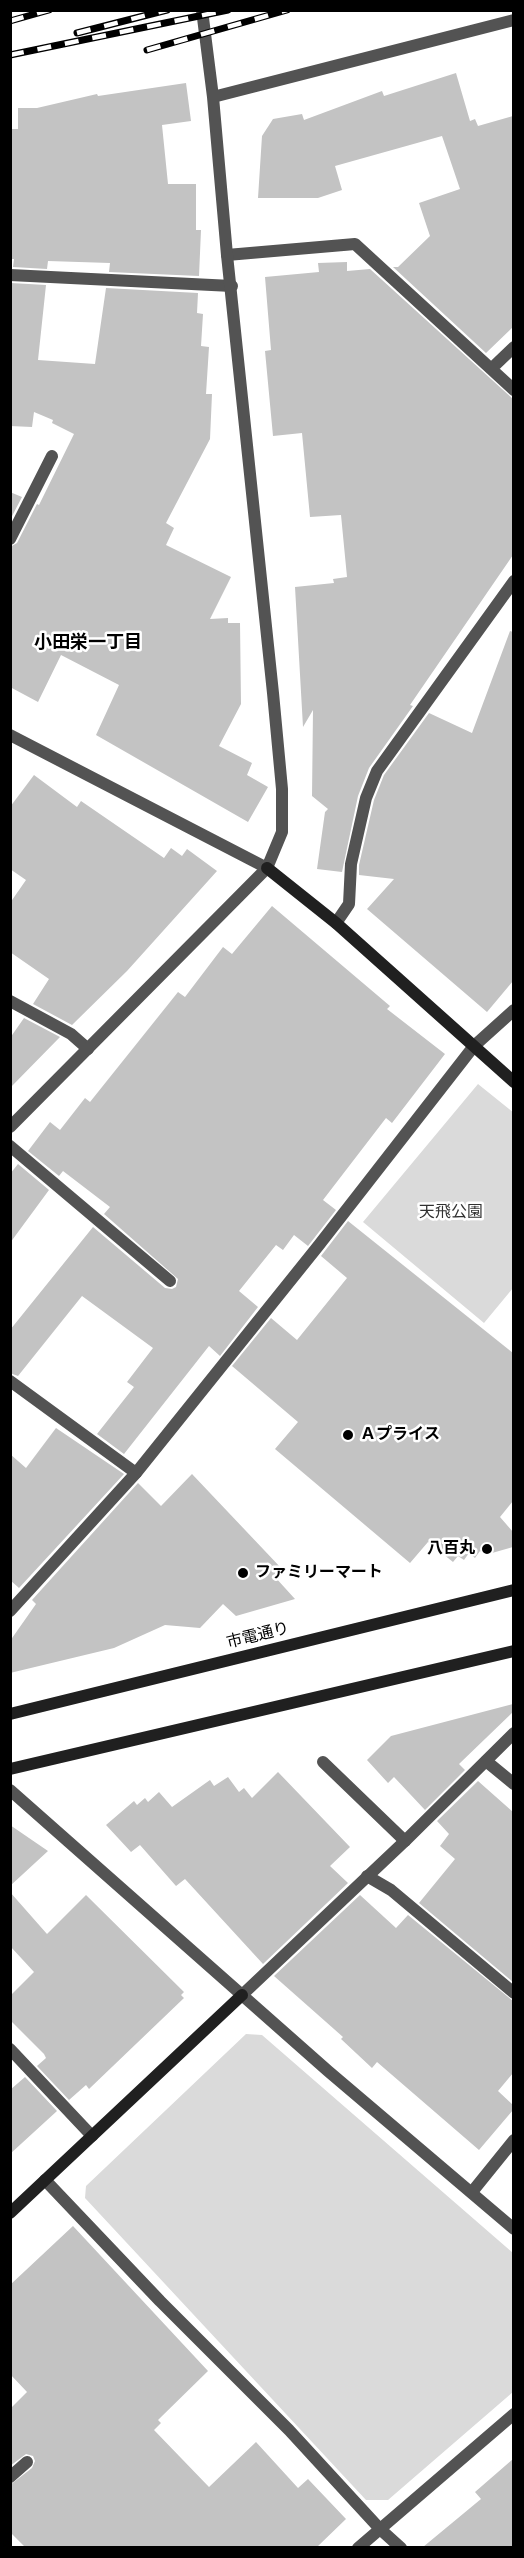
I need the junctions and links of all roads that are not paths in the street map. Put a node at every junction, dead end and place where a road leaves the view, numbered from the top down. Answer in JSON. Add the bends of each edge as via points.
{"nodes":[{"id":1,"x":202,"y":10,"type":"edge"},
{"id":2,"x":513,"y":20,"type":"edge"},
{"id":3,"x":213,"y":97,"type":"junction"},
{"id":4,"x":227,"y":255,"type":"junction"},
{"id":5,"x":10,"y":275,"type":"edge"},
{"id":6,"x":232,"y":286,"type":"junction"},
{"id":7,"x":513,"y":346,"type":"edge"},
{"id":8,"x":491,"y":369,"type":"junction"},
{"id":9,"x":513,"y":390,"type":"edge"},
{"id":10,"x":52,"y":456,"type":"dead end"},
{"id":11,"x":10,"y":539,"type":"edge"},
{"id":12,"x":513,"y":581,"type":"edge"},
{"id":13,"x":10,"y":735,"type":"edge"},
{"id":14,"x":267,"y":867,"type":"junction"},
{"id":15,"x":336,"y":923,"type":"junction"},
{"id":16,"x":10,"y":1001,"type":"edge"},
{"id":17,"x":513,"y":1010,"type":"edge"},
{"id":18,"x":474,"y":1046,"type":"junction"},
{"id":19,"x":88,"y":1049,"type":"junction"},
{"id":20,"x":513,"y":1082,"type":"edge"},
{"id":21,"x":10,"y":1127,"type":"edge"},
{"id":22,"x":10,"y":1146,"type":"edge"},
{"id":23,"x":170,"y":1281,"type":"dead end"},
{"id":24,"x":10,"y":1381,"type":"edge"},
{"id":25,"x":135,"y":1473,"type":"junction"},
{"id":26,"x":513,"y":1590,"type":"edge"},
{"id":27,"x":10,"y":1611,"type":"edge"},
{"id":28,"x":513,"y":1651,"type":"edge"},
{"id":29,"x":10,"y":1714,"type":"edge"},
{"id":30,"x":513,"y":1733,"type":"edge"},
{"id":31,"x":486,"y":1761,"type":"junction"},
{"id":32,"x":323,"y":1762,"type":"dead end"},
{"id":33,"x":10,"y":1769,"type":"edge"},
{"id":34,"x":513,"y":1784,"type":"edge"},
{"id":35,"x":10,"y":1790,"type":"edge"},
{"id":36,"x":405,"y":1841,"type":"junction"},
{"id":37,"x":367,"y":1876,"type":"junction"},
{"id":38,"x":513,"y":1993,"type":"edge"},
{"id":39,"x":242,"y":1995,"type":"junction"},
{"id":40,"x":10,"y":2049,"type":"edge"},
{"id":41,"x":92,"y":2136,"type":"junction"},
{"id":42,"x":513,"y":2140,"type":"edge"},
{"id":43,"x":45,"y":2180,"type":"junction"},
{"id":44,"x":471,"y":2192,"type":"junction"},
{"id":45,"x":10,"y":2213,"type":"edge"},
{"id":46,"x":513,"y":2229,"type":"edge"},
{"id":47,"x":513,"y":2414,"type":"edge"},
{"id":48,"x":27,"y":2462,"type":"dead end"},
{"id":49,"x":10,"y":2477,"type":"edge"},
{"id":50,"x":380,"y":2529,"type":"junction"},
{"id":51,"x":358,"y":2547,"type":"edge"},
{"id":52,"x":401,"y":2547,"type":"edge"}],
"edges":[{"from":1,"to":3,"type":"street"},
{"from":2,"to":3,"type":"street"},
{"from":3,"to":4,"type":"street"},
{"from":4,"to":6,"type":"street"},
{"from":4,"to":8,"type":"street","via":[[355,244]]},
{"from":5,"to":6,"type":"street"},
{"from":6,"to":14,"type":"street","via":[[282,789],[282,832]]},
{"from":7,"to":8,"type":"street"},
{"from":8,"to":9,"type":"street"},
{"from":10,"to":11,"type":"street"},
{"from":12,"to":15,"type":"street","via":[[377,771],[366,798],[351,864],[349,904]]},
{"from":13,"to":14,"type":"street"},
{"from":14,"to":15,"type":"street"},
{"from":14,"to":19,"type":"street"},
{"from":15,"to":18,"type":"street"},
{"from":16,"to":19,"type":"street","via":[[71,1034]]},
{"from":17,"to":18,"type":"street"},
{"from":18,"to":20,"type":"street"},
{"from":18,"to":25,"type":"street"},
{"from":19,"to":21,"type":"street"},
{"from":22,"to":23,"type":"street"},
{"from":24,"to":25,"type":"street"},
{"from":25,"to":27,"type":"street"},
{"from":26,"to":29,"type":"street","name":"市電通り"},
{"from":28,"to":33,"type":"street"},
{"from":30,"to":31,"type":"street"},
{"from":31,"to":34,"type":"street"},
{"from":31,"to":36,"type":"street"},
{"from":32,"to":36,"type":"street"},
{"from":35,"to":39,"type":"street"},
{"from":36,"to":37,"type":"street"},
{"from":37,"to":38,"type":"street","via":[[391,1890]]},
{"from":37,"to":39,"type":"street"},
{"from":39,"to":41,"type":"street"},
{"from":39,"to":44,"type":"street"},
{"from":40,"to":41,"type":"street"},
{"from":41,"to":43,"type":"street"},
{"from":42,"to":44,"type":"street"},
{"from":43,"to":45,"type":"street"},
{"from":43,"to":50,"type":"street"},
{"from":44,"to":46,"type":"street"},
{"from":47,"to":50,"type":"street"},
{"from":48,"to":49,"type":"street"},
{"from":50,"to":51,"type":"street"},
{"from":50,"to":52,"type":"street"}]}
